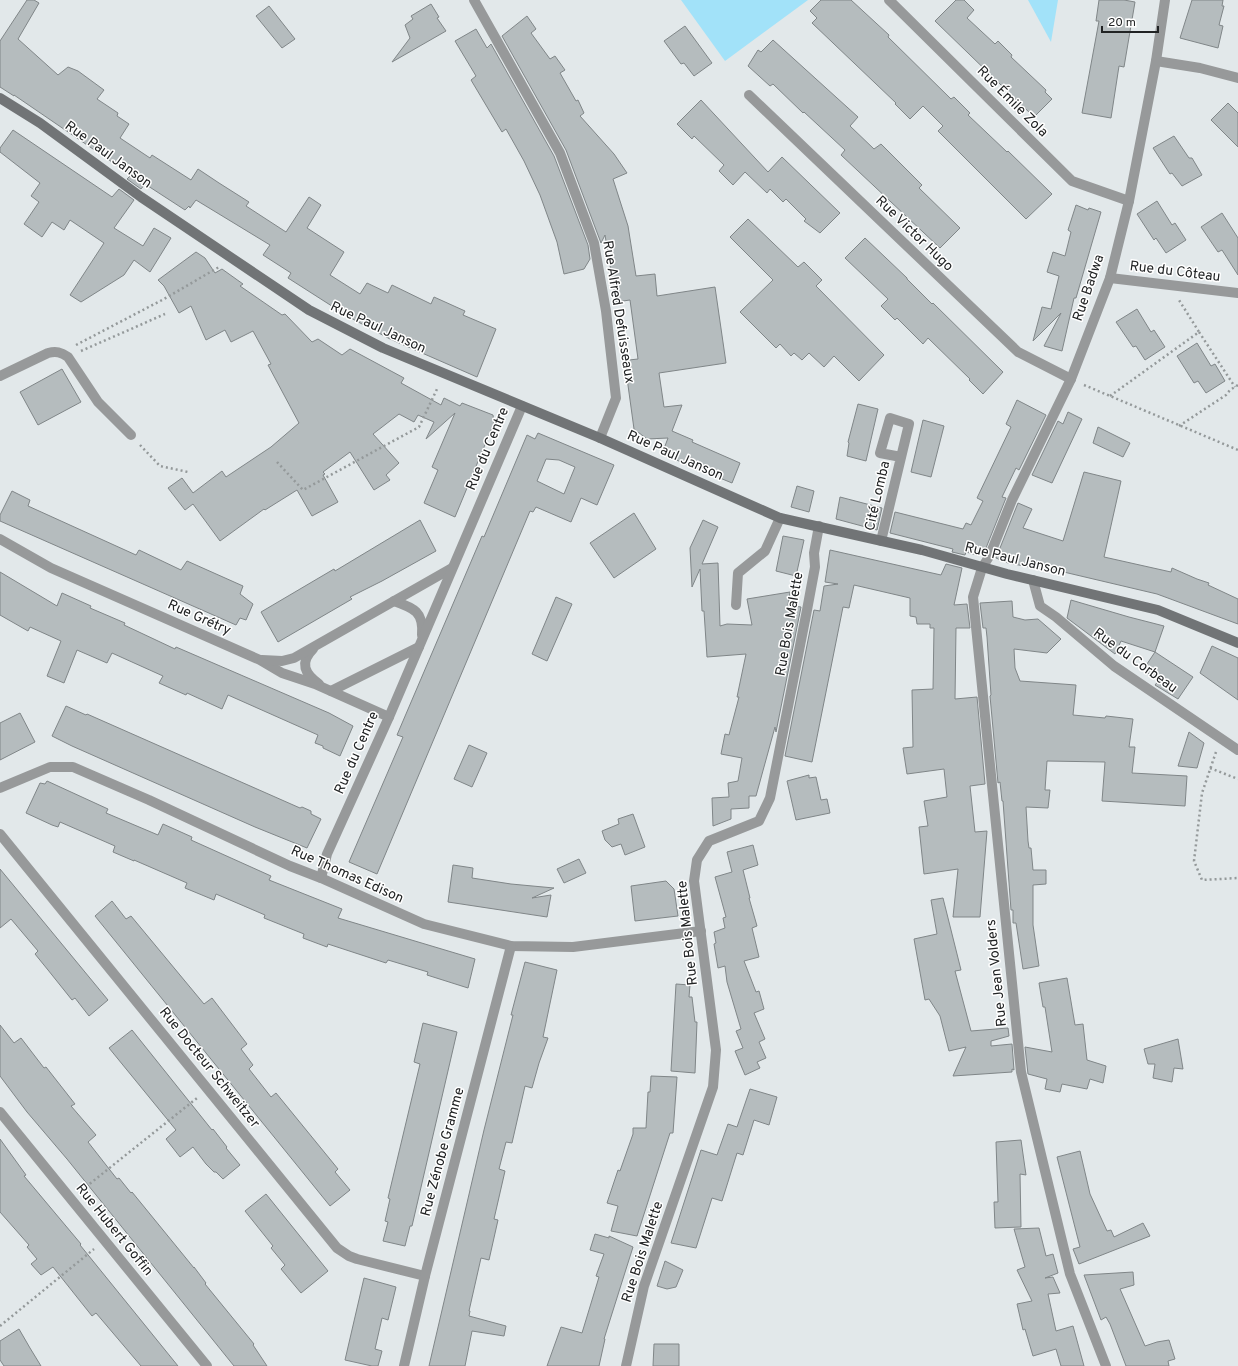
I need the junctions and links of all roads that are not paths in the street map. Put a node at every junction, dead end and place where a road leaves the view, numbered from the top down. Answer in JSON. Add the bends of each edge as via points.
{"nodes":[{"id":1,"x":474,"y":0,"type":"edge"},
{"id":2,"x":889,"y":0,"type":"edge"},
{"id":3,"x":1165,"y":0,"type":"edge"},
{"id":4,"x":1156,"y":61,"type":"junction"},
{"id":5,"x":1238,"y":78,"type":"edge"},
{"id":6,"x":749,"y":94,"type":"dead end"},
{"id":7,"x":0,"y":98,"type":"edge"},
{"id":8,"x":1129,"y":201,"type":"junction"},
{"id":9,"x":1110,"y":278,"type":"junction"},
{"id":10,"x":1238,"y":293,"type":"edge"},
{"id":11,"x":0,"y":376,"type":"edge"},
{"id":12,"x":1071,"y":379,"type":"junction"},
{"id":13,"x":522,"y":406,"type":"junction"},
{"id":14,"x":131,"y":435,"type":"road end"},
{"id":15,"x":600,"y":438,"type":"junction"},
{"id":16,"x":901,"y":457,"type":"dead end"},
{"id":17,"x":780,"y":518,"type":"junction"},
{"id":18,"x":819,"y":526,"type":"junction"},
{"id":19,"x":0,"y":539,"type":"edge"},
{"id":20,"x":881,"y":541,"type":"junction"},
{"id":21,"x":452,"y":568,"type":"junction"},
{"id":22,"x":982,"y":568,"type":"junction"},
{"id":23,"x":1034,"y":580,"type":"junction"},
{"id":24,"x":394,"y":601,"type":"junction"},
{"id":25,"x":736,"y":605,"type":"dead end"},
{"id":26,"x":1238,"y":643,"type":"edge"},
{"id":27,"x":420,"y":644,"type":"junction"},
{"id":28,"x":316,"y":646,"type":"junction"},
{"id":29,"x":260,"y":660,"type":"junction"},
{"id":30,"x":328,"y":690,"type":"junction"},
{"id":31,"x":389,"y":717,"type":"junction"},
{"id":32,"x":1238,"y":750,"type":"edge"},
{"id":33,"x":0,"y":788,"type":"edge"},
{"id":34,"x":0,"y":834,"type":"edge"},
{"id":35,"x":321,"y":878,"type":"junction"},
{"id":36,"x":701,"y":930,"type":"junction"},
{"id":37,"x":511,"y":946,"type":"junction"},
{"id":38,"x":0,"y":1112,"type":"edge"},
{"id":39,"x":425,"y":1276,"type":"junction"},
{"id":40,"x":207,"y":1366,"type":"edge"},
{"id":41,"x":404,"y":1366,"type":"edge"},
{"id":42,"x":626,"y":1366,"type":"edge"},
{"id":43,"x":1106,"y":1366,"type":"edge"}],
"edges":[{"from":1,"to":15,"type":"street","name":"Rue Alfred Defuisseaux","via":[[560,153],[594,244],[606,311],[616,398]]},
{"from":2,"to":8,"type":"street","name":"Rue Émile Zola","via":[[1072,181]]},
{"from":3,"to":4,"type":"street","name":"Rue Badwa"},
{"from":4,"to":5,"type":"street","via":[[1200,68]]},
{"from":4,"to":8,"type":"street","name":"Rue Badwa"},
{"from":6,"to":12,"type":"street","name":"Rue Victor Hugo","via":[[1018,352]]},
{"from":7,"to":13,"type":"street","name":"Rue Paul Janson","via":[[40,123],[141,197],[309,310],[383,348]]},
{"from":8,"to":9,"type":"street","name":"Rue Badwa"},
{"from":9,"to":10,"type":"street","name":"Rue du Côteau"},
{"from":9,"to":12,"type":"street","name":"Rue Badwa"},
{"from":11,"to":14,"type":"street","via":[[48,353],[64,355],[98,402]]},
{"from":12,"to":22,"type":"street","name":"Rue Badwa"},
{"from":13,"to":15,"type":"street","name":"Rue Paul Janson"},
{"from":13,"to":21,"type":"street","name":"Rue du Centre"},
{"from":15,"to":17,"type":"street","name":"Rue Paul Janson"},
{"from":16,"to":20,"type":"street","name":"Cité Lomba"},
{"from":17,"to":18,"type":"street","name":"Rue Paul Janson"},
{"from":17,"to":25,"type":"street","via":[[765,551],[738,573]]},
{"from":18,"to":20,"type":"street","name":"Rue Paul Janson"},
{"from":18,"to":36,"type":"street","name":"Rue Bois Malette","via":[[806,618],[770,798],[759,821],[709,841],[697,860],[694,881]]},
{"from":19,"to":29,"type":"street","name":"Rue Grétry","via":[[51,568]]},
{"from":20,"to":22,"type":"street","name":"Rue Paul Janson"},
{"from":21,"to":24,"type":"street"},
{"from":21,"to":27,"type":"street","name":"Rue du Centre"},
{"from":22,"to":23,"type":"street","name":"Rue Paul Janson"},
{"from":22,"to":43,"type":"street","name":"Rue Jean Volders","via":[[973,597],[1021,1072],[1070,1274]]},
{"from":23,"to":26,"type":"street","name":"Rue Paul Janson","via":[[1158,610]]},
{"from":23,"to":32,"type":"street","name":"Rue du Corbeau","via":[[1040,606],[1114,666]]},
{"from":24,"to":27,"type":"street","name":"Rue du Centre","via":[[412,608],[420,618],[423,625]]},
{"from":24,"to":28,"type":"street"},
{"from":27,"to":30,"type":"street"},
{"from":27,"to":31,"type":"street","name":"Rue du Centre"},
{"from":28,"to":29,"type":"street","via":[[288,660]]},
{"from":28,"to":30,"type":"street","via":[[308,654],[306,671]]},
{"from":29,"to":30,"type":"street","name":"Rue Grétry","via":[[286,675]]},
{"from":30,"to":31,"type":"street","name":"Rue Grétry"},
{"from":31,"to":35,"type":"street","name":"Rue du Centre","via":[[327,854]]},
{"from":33,"to":35,"type":"street","name":"Rue Thomas Edison","via":[[50,767],[73,767]]},
{"from":34,"to":39,"type":"street","name":"Rue Docteur Schweitzer","via":[[342,1252],[357,1259]]},
{"from":35,"to":37,"type":"street","name":"Rue Thomas Edison","via":[[424,924]]},
{"from":36,"to":37,"type":"street","name":"Rue Thomas Edison","via":[[573,947]]},
{"from":36,"to":42,"type":"street","name":"Rue Bois Malette","via":[[716,1050],[713,1087],[644,1286]]},
{"from":37,"to":39,"type":"street","name":"Rue Zénobe Gramme"},
{"from":38,"to":40,"type":"street","name":"Rue Hubert Goffin"},
{"from":39,"to":41,"type":"street","name":"Rue Zénobe Gramme"}]}
